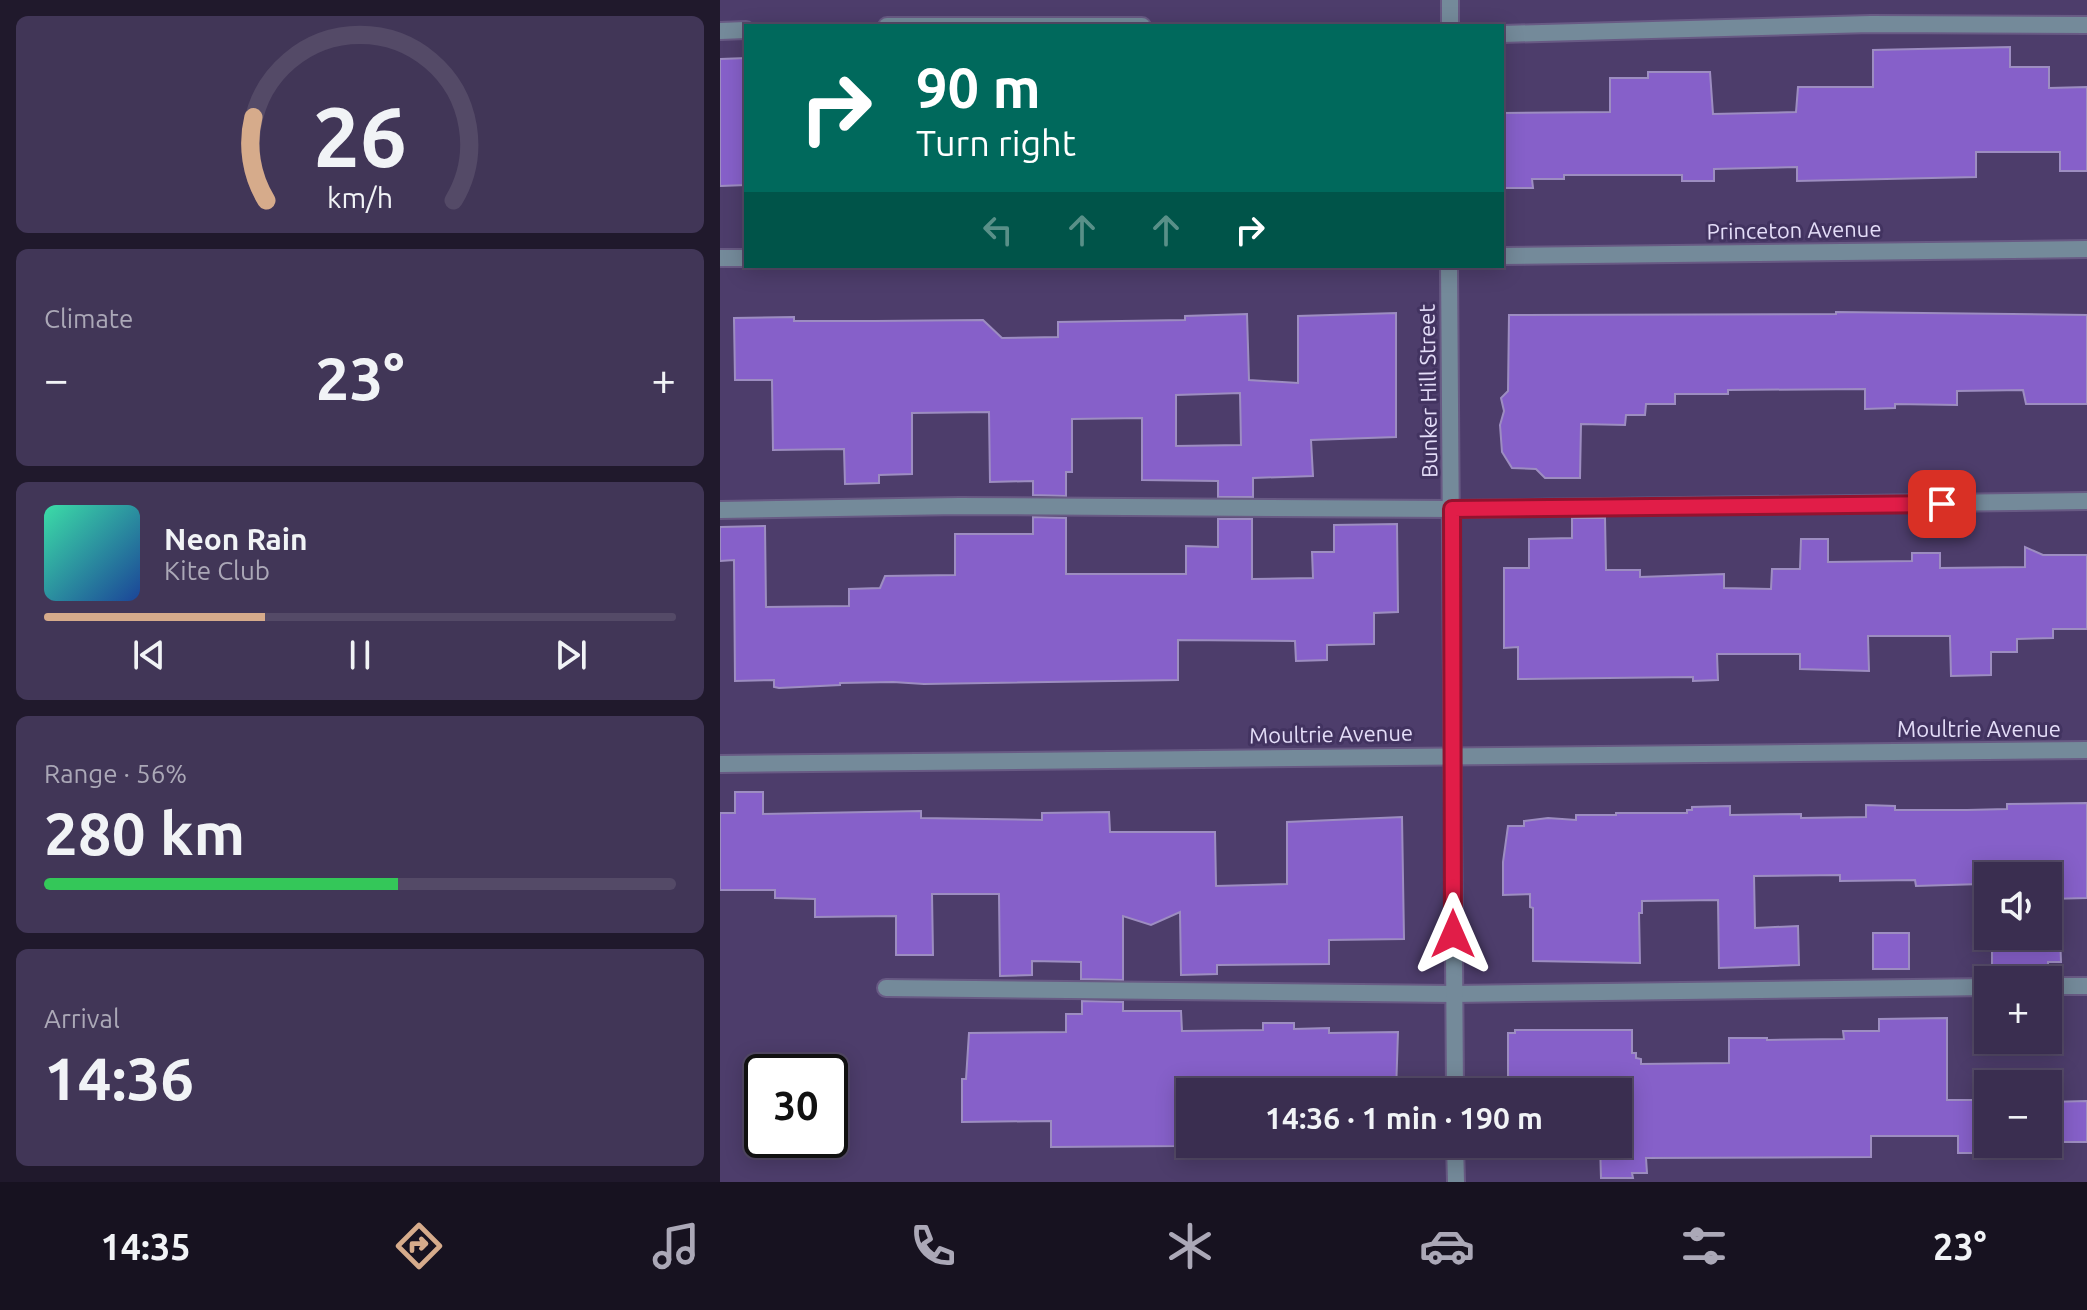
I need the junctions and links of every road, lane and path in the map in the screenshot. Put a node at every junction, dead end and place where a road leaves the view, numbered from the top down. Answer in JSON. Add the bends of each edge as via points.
{"nodes":[{"id":1,"x":1450,"y":0,"type":"edge"},
{"id":2,"x":1450,"y":24,"type":"edge"},
{"id":3,"x":2087,"y":25,"type":"edge"},
{"id":4,"x":744,"y":30,"type":"edge"},
{"id":5,"x":720,"y":31,"type":"edge"},
{"id":6,"x":1504,"y":34,"type":"edge"},
{"id":7,"x":2087,"y":249,"type":"edge"},
{"id":8,"x":1504,"y":256,"type":"edge"},
{"id":9,"x":720,"y":258,"type":"edge"},
{"id":10,"x":744,"y":258,"type":"edge"},
{"id":11,"x":1449,"y":268,"type":"edge"},
{"id":12,"x":2087,"y":501,"type":"edge"},
{"id":13,"x":1452,"y":509,"type":"junction"},
{"id":14,"x":720,"y":510,"type":"edge"},
{"id":15,"x":2087,"y":750,"type":"edge"},
{"id":16,"x":1454,"y":755,"type":"junction"},
{"id":17,"x":720,"y":764,"type":"edge"},
{"id":18,"x":2062,"y":986,"type":"edge"},
{"id":19,"x":2087,"y":986,"type":"edge"},
{"id":20,"x":1974,"y":987,"type":"edge"},
{"id":21,"x":886,"y":988,"type":"dead end"},
{"id":22,"x":1453,"y":994,"type":"junction"},
{"id":23,"x":1455,"y":1078,"type":"edge"},
{"id":24,"x":1455,"y":1158,"type":"edge"},
{"id":25,"x":1456,"y":1182,"type":"edge"}],
"edges":[{"from":1,"to":2,"type":"street"},
{"from":3,"to":6,"type":"street","via":[[1871,24]]},
{"from":4,"to":5,"type":"street"},
{"from":7,"to":8,"type":"street","name":"Princeton Avenue"},
{"from":9,"to":10,"type":"street"},
{"from":11,"to":13,"type":"street","name":"Bunker Hill Street"},
{"from":12,"to":13,"type":"street"},
{"from":13,"to":14,"type":"street"},
{"from":13,"to":16,"type":"street","name":"Bunker Hill Street"},
{"from":15,"to":16,"type":"street","name":"Moultrie Avenue"},
{"from":16,"to":17,"type":"street","name":"Moultrie Avenue"},
{"from":16,"to":22,"type":"street","name":"Bunker Hill Street"},
{"from":18,"to":19,"type":"street"},
{"from":20,"to":22,"type":"street"},
{"from":21,"to":22,"type":"street"},
{"from":22,"to":23,"type":"street","name":"Bunker Hill Street"},
{"from":24,"to":25,"type":"street"}]}
